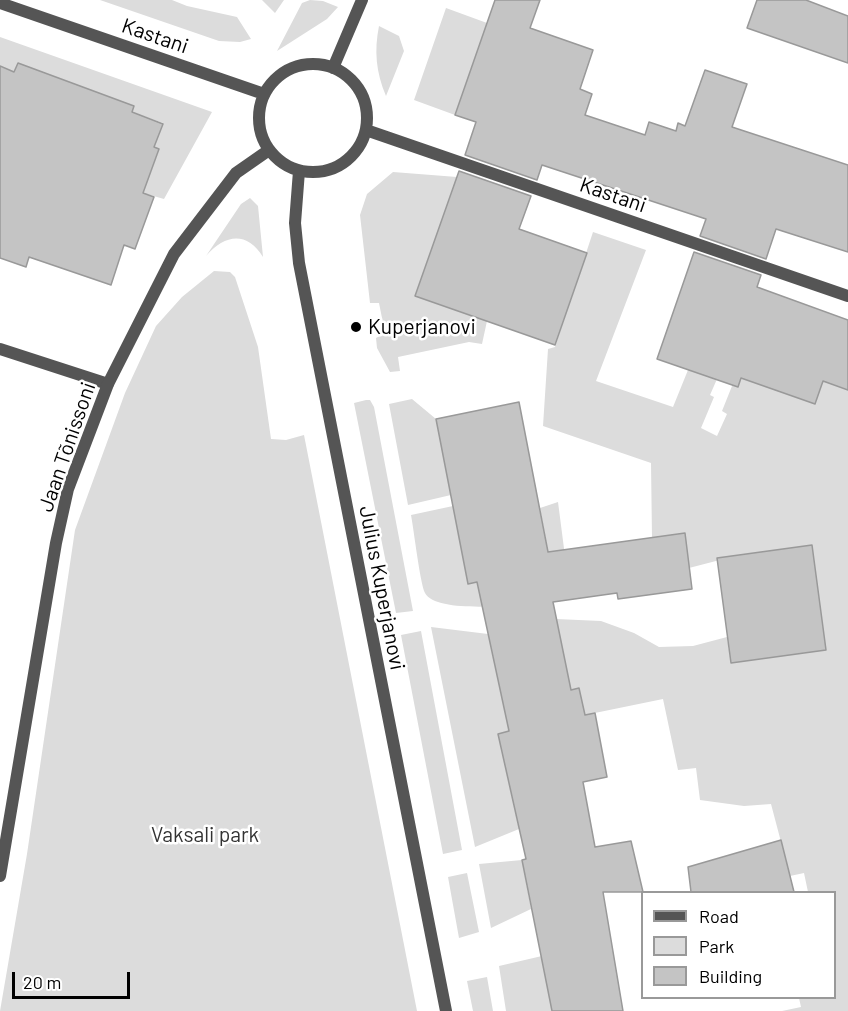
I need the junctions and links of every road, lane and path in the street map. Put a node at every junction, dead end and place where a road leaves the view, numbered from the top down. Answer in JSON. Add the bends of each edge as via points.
{"nodes":[{"id":1,"x":362,"y":0,"type":"edge"},
{"id":2,"x":0,"y":3,"type":"edge"},
{"id":3,"x":333,"y":68,"type":"junction"},
{"id":4,"x":264,"y":94,"type":"junction"},
{"id":5,"x":366,"y":130,"type":"junction"},
{"id":6,"x":269,"y":150,"type":"junction"},
{"id":7,"x":299,"y":171,"type":"junction"},
{"id":8,"x":848,"y":296,"type":"edge"},
{"id":9,"x":0,"y":349,"type":"edge"},
{"id":10,"x":108,"y":384,"type":"junction"},
{"id":11,"x":3,"y":837,"type":"edge"},
{"id":12,"x":0,"y":876,"type":"edge"},
{"id":13,"x":446,"y":1011,"type":"edge"}],
"edges":[{"from":1,"to":3,"type":"street"},
{"from":2,"to":4,"type":"street","name":"Kastani"},
{"from":3,"to":4,"type":"street","via":[[321,64],[299,66],[276,78]]},
{"from":3,"to":5,"type":"street","via":[[349,78],[362,94],[367,110]]},
{"from":4,"to":6,"type":"street","via":[[258,118]]},
{"from":5,"to":7,"type":"street","via":[[361,145],[334,169]]},
{"from":5,"to":8,"type":"street","name":"Kastani"},
{"from":6,"to":7,"type":"street","via":[[279,161]]},
{"from":6,"to":10,"type":"street","name":"Jaan Tõnissoni","via":[[236,173],[174,254]]},
{"from":7,"to":13,"type":"street","name":"Julius Kuperjanovi","via":[[295,223],[298,263]]},
{"from":9,"to":10,"type":"street"},
{"from":10,"to":11,"type":"street","name":"Jaan Tõnissoni","via":[[68,489]]},
{"from":11,"to":12,"type":"street","name":"Jaan Tõnissoni"}]}
